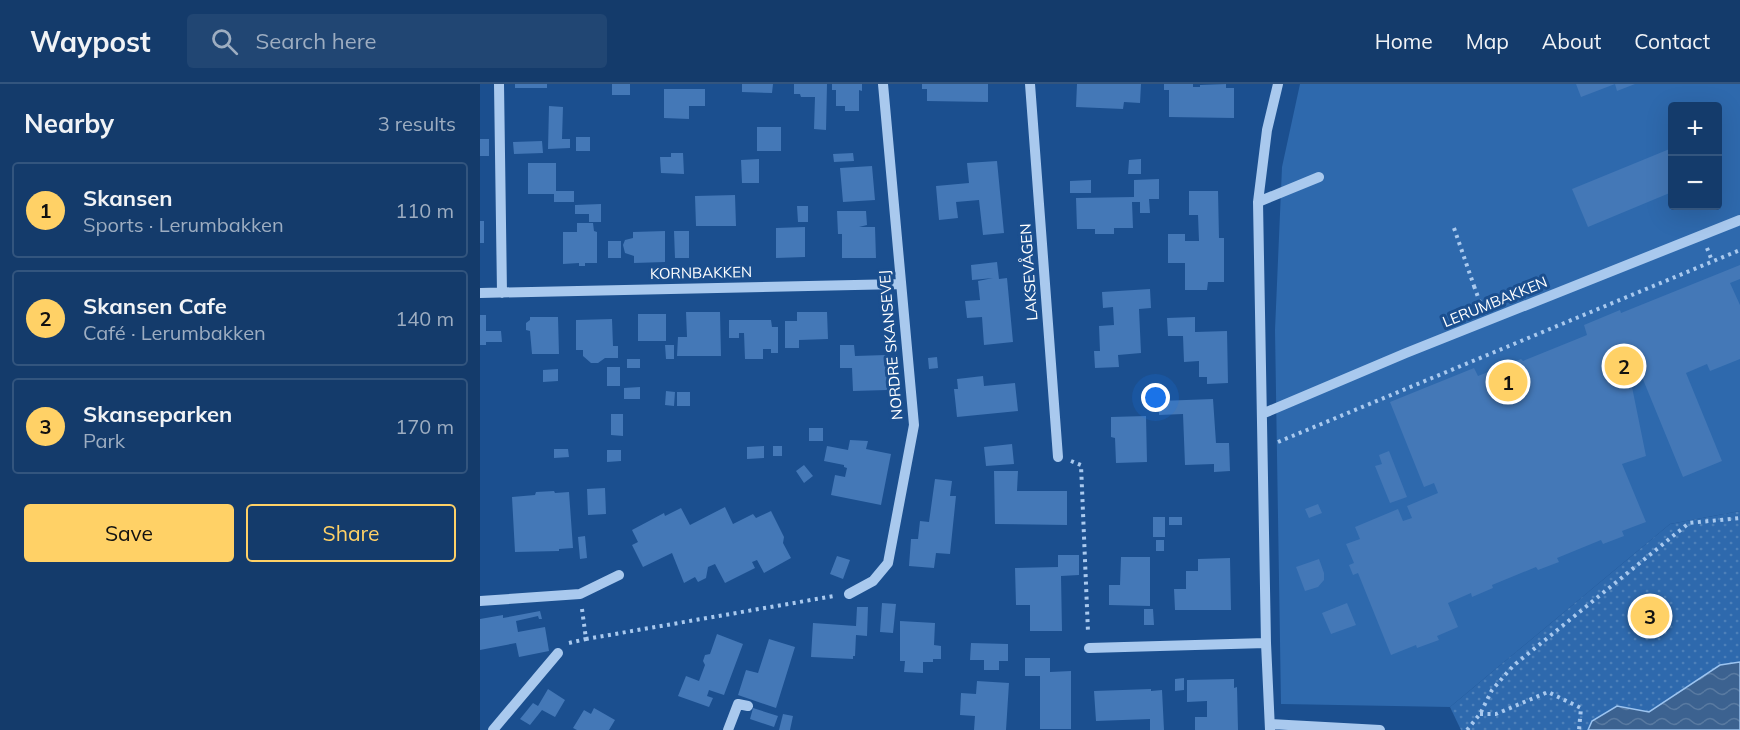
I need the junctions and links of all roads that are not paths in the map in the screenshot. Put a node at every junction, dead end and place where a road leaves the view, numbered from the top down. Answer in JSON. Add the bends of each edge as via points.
{"nodes":[{"id":1,"x":499,"y":84,"type":"edge"},
{"id":2,"x":883,"y":84,"type":"edge"},
{"id":3,"x":1030,"y":84,"type":"edge"},
{"id":4,"x":1278,"y":84,"type":"edge"},
{"id":5,"x":1319,"y":177,"type":"dead end"},
{"id":6,"x":1258,"y":202,"type":"junction"},
{"id":7,"x":1740,"y":220,"type":"edge"},
{"id":8,"x":901,"y":284,"type":"junction"},
{"id":9,"x":502,"y":292,"type":"junction"},
{"id":10,"x":480,"y":293,"type":"edge"},
{"id":11,"x":1262,"y":414,"type":"junction"},
{"id":12,"x":1058,"y":458,"type":"road end"},
{"id":13,"x":619,"y":575,"type":"dead end"},
{"id":14,"x":849,"y":594,"type":"road end"},
{"id":15,"x":480,"y":601,"type":"edge"},
{"id":16,"x":1266,"y":643,"type":"junction"},
{"id":17,"x":1089,"y":648,"type":"road end"},
{"id":18,"x":558,"y":652,"type":"dead end"},
{"id":19,"x":748,"y":706,"type":"dead end"},
{"id":20,"x":1270,"y":727,"type":"edge"},
{"id":21,"x":493,"y":730,"type":"edge"},
{"id":22,"x":728,"y":730,"type":"edge"},
{"id":23,"x":1380,"y":730,"type":"edge"}],
"edges":[{"from":1,"to":9,"type":"street"},
{"from":2,"to":8,"type":"street","name":"NORDRE SKANSEVEJ"},
{"from":3,"to":12,"type":"street","name":"LAKSEVÅGEN"},
{"from":4,"to":6,"type":"street","via":[[1267,130]]},
{"from":5,"to":6,"type":"street"},
{"from":6,"to":11,"type":"street"},
{"from":7,"to":11,"type":"street","name":"LERUMBAKKEN"},
{"from":8,"to":9,"type":"street","name":"KORNBAKKEN"},
{"from":8,"to":14,"type":"street","name":"NORDRE SKANSEVEJ","via":[[914,425],[888,563],[873,581]]},
{"from":9,"to":10,"type":"street","name":"KORNBAKKEN"},
{"from":11,"to":16,"type":"street"},
{"from":13,"to":15,"type":"street","via":[[580,594]]},
{"from":16,"to":17,"type":"street"},
{"from":16,"to":20,"type":"street"},
{"from":18,"to":21,"type":"street"},
{"from":19,"to":22,"type":"street","via":[[738,704]]},
{"from":20,"to":23,"type":"street"}]}
